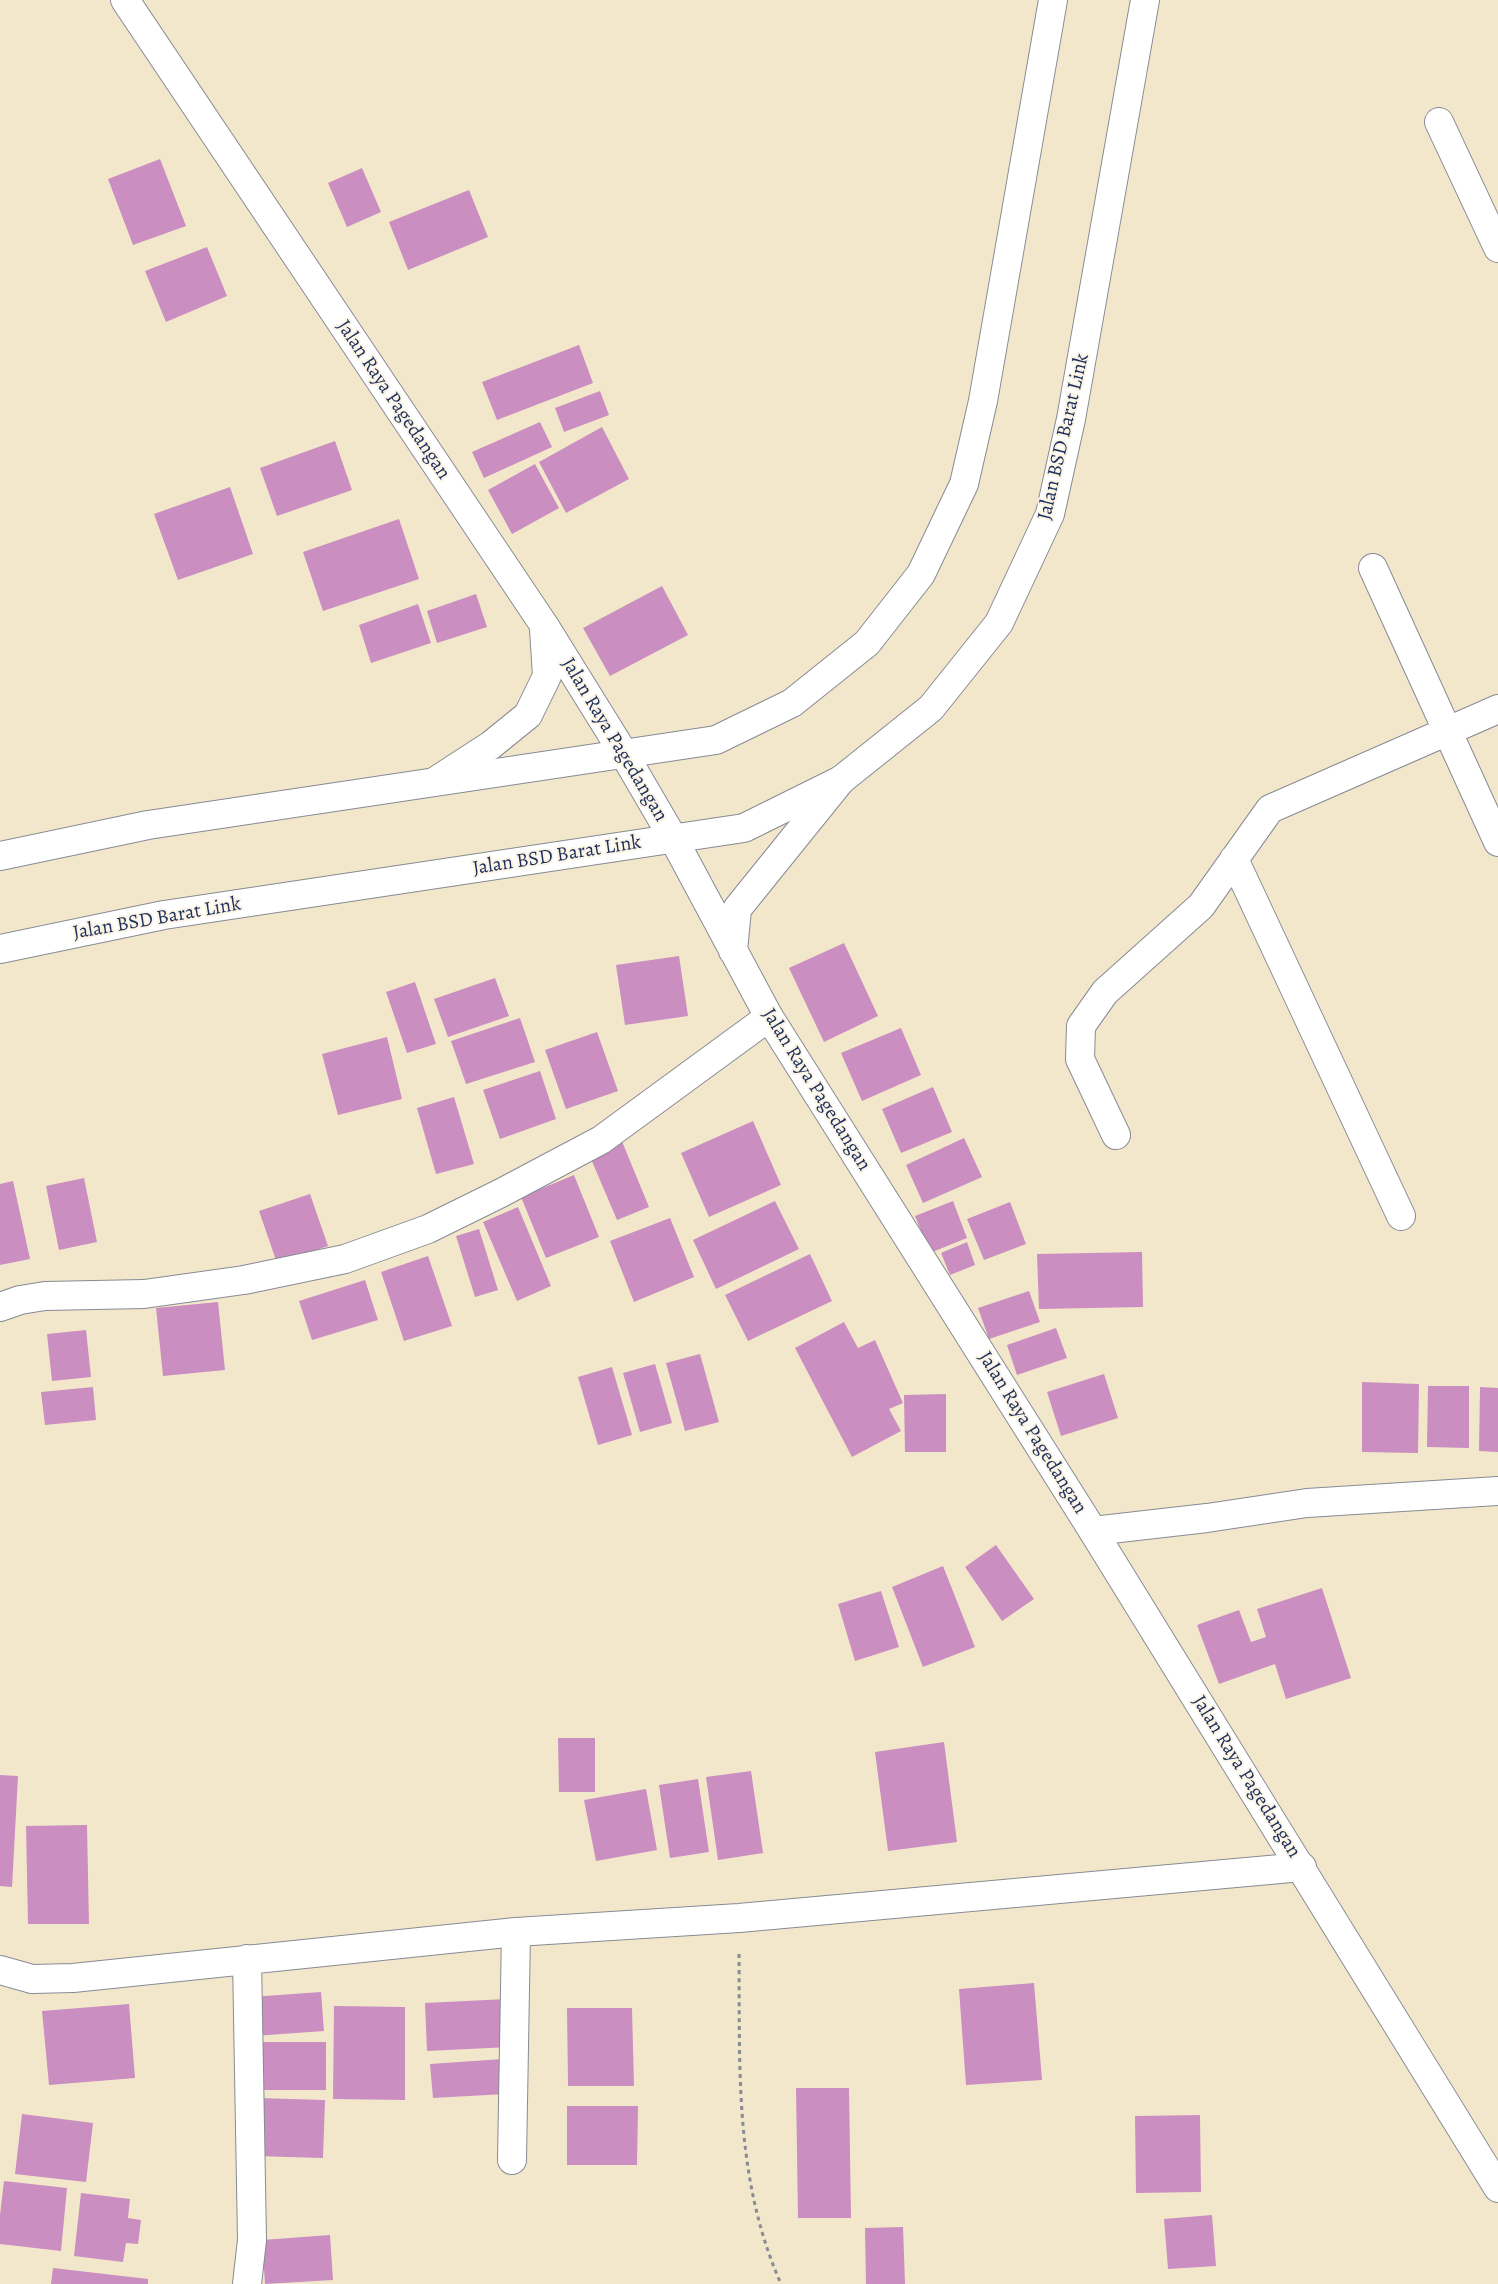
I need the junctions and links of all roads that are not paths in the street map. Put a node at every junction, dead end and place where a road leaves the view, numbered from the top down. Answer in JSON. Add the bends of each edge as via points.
{"nodes":[{"id":1,"x":125,"y":0,"type":"edge"},
{"id":2,"x":1053,"y":0,"type":"edge"},
{"id":3,"x":1145,"y":0,"type":"edge"},
{"id":4,"x":1439,"y":122,"type":"dead end"},
{"id":5,"x":1498,"y":248,"type":"edge"},
{"id":6,"x":1373,"y":568,"type":"dead end"},
{"id":7,"x":544,"y":625,"type":"junction"},
{"id":8,"x":1498,"y":709,"type":"edge"},
{"id":9,"x":1447,"y":731,"type":"junction"},
{"id":10,"x":624,"y":754,"type":"junction"},
{"id":11,"x":841,"y":780,"type":"junction"},
{"id":12,"x":434,"y":782,"type":"junction"},
{"id":13,"x":673,"y":838,"type":"junction"},
{"id":14,"x":1498,"y":842,"type":"edge"},
{"id":15,"x":0,"y":856,"type":"edge"},
{"id":16,"x":1234,"y":859,"type":"junction"},
{"id":17,"x":0,"y":949,"type":"edge"},
{"id":18,"x":734,"y":951,"type":"junction"},
{"id":19,"x":769,"y":1017,"type":"junction"},
{"id":20,"x":1116,"y":1135,"type":"dead end"},
{"id":21,"x":1401,"y":1216,"type":"dead end"},
{"id":22,"x":0,"y":1307,"type":"edge"},
{"id":23,"x":1498,"y":1491,"type":"edge"},
{"id":24,"x":1093,"y":1531,"type":"junction"},
{"id":25,"x":1302,"y":1867,"type":"junction"},
{"id":26,"x":516,"y":1932,"type":"junction"},
{"id":27,"x":247,"y":1959,"type":"junction"},
{"id":28,"x":0,"y":1970,"type":"edge"},
{"id":29,"x":512,"y":2160,"type":"dead end"},
{"id":30,"x":1498,"y":2188,"type":"edge"},
{"id":31,"x":247,"y":2284,"type":"edge"}],
"edges":[{"from":1,"to":7,"type":"street","name":"Jalan Raya Pagedangan"},
{"from":2,"to":10,"type":"street","via":[[983,401],[964,484],[921,574],[867,643],[792,703],[716,740]]},
{"from":3,"to":11,"type":"street","name":"Jalan BSD Barat Link","via":[[1071,419],[1050,514],[999,623],[931,708]]},
{"from":4,"to":5,"type":"street"},
{"from":6,"to":9,"type":"street"},
{"from":7,"to":10,"type":"street","name":"Jalan Raya Pagedangan"},
{"from":7,"to":12,"type":"street","via":[[547,676],[528,715],[491,745]]},
{"from":8,"to":9,"type":"street"},
{"from":9,"to":14,"type":"street"},
{"from":9,"to":16,"type":"street","via":[[1270,809]]},
{"from":10,"to":12,"type":"street"},
{"from":10,"to":13,"type":"street","name":"Jalan Raya Pagedangan"},
{"from":11,"to":13,"type":"street","name":"Jalan BSD Barat Link","via":[[744,828]]},
{"from":11,"to":18,"type":"street","via":[[737,909]]},
{"from":12,"to":15,"type":"street","via":[[148,825]]},
{"from":13,"to":17,"type":"street","name":"Jalan BSD Barat Link","via":[[164,915]]},
{"from":13,"to":18,"type":"street","name":"Jalan Raya Pagedangan"},
{"from":16,"to":20,"type":"street","via":[[1201,906],[1105,992],[1082,1026],[1080,1059]]},
{"from":16,"to":21,"type":"street"},
{"from":18,"to":19,"type":"street","name":"Jalan Raya Pagedangan"},
{"from":19,"to":22,"type":"street","via":[[601,1140],[428,1229],[345,1258],[244,1280],[144,1294],[45,1296]]},
{"from":19,"to":24,"type":"street","name":"Jalan Raya Pagedangan"},
{"from":23,"to":24,"type":"street","via":[[1307,1503]]},
{"from":24,"to":25,"type":"street","name":"Jalan Raya Pagedangan"},
{"from":25,"to":26,"type":"street","via":[[739,1918]]},
{"from":25,"to":30,"type":"street","name":"Jalan Raya Pagedangan"},
{"from":26,"to":27,"type":"street"},
{"from":26,"to":29,"type":"street"},
{"from":27,"to":28,"type":"street","via":[[51,1979],[32,1979]]},
{"from":27,"to":31,"type":"street","via":[[252,2240]]}]}
